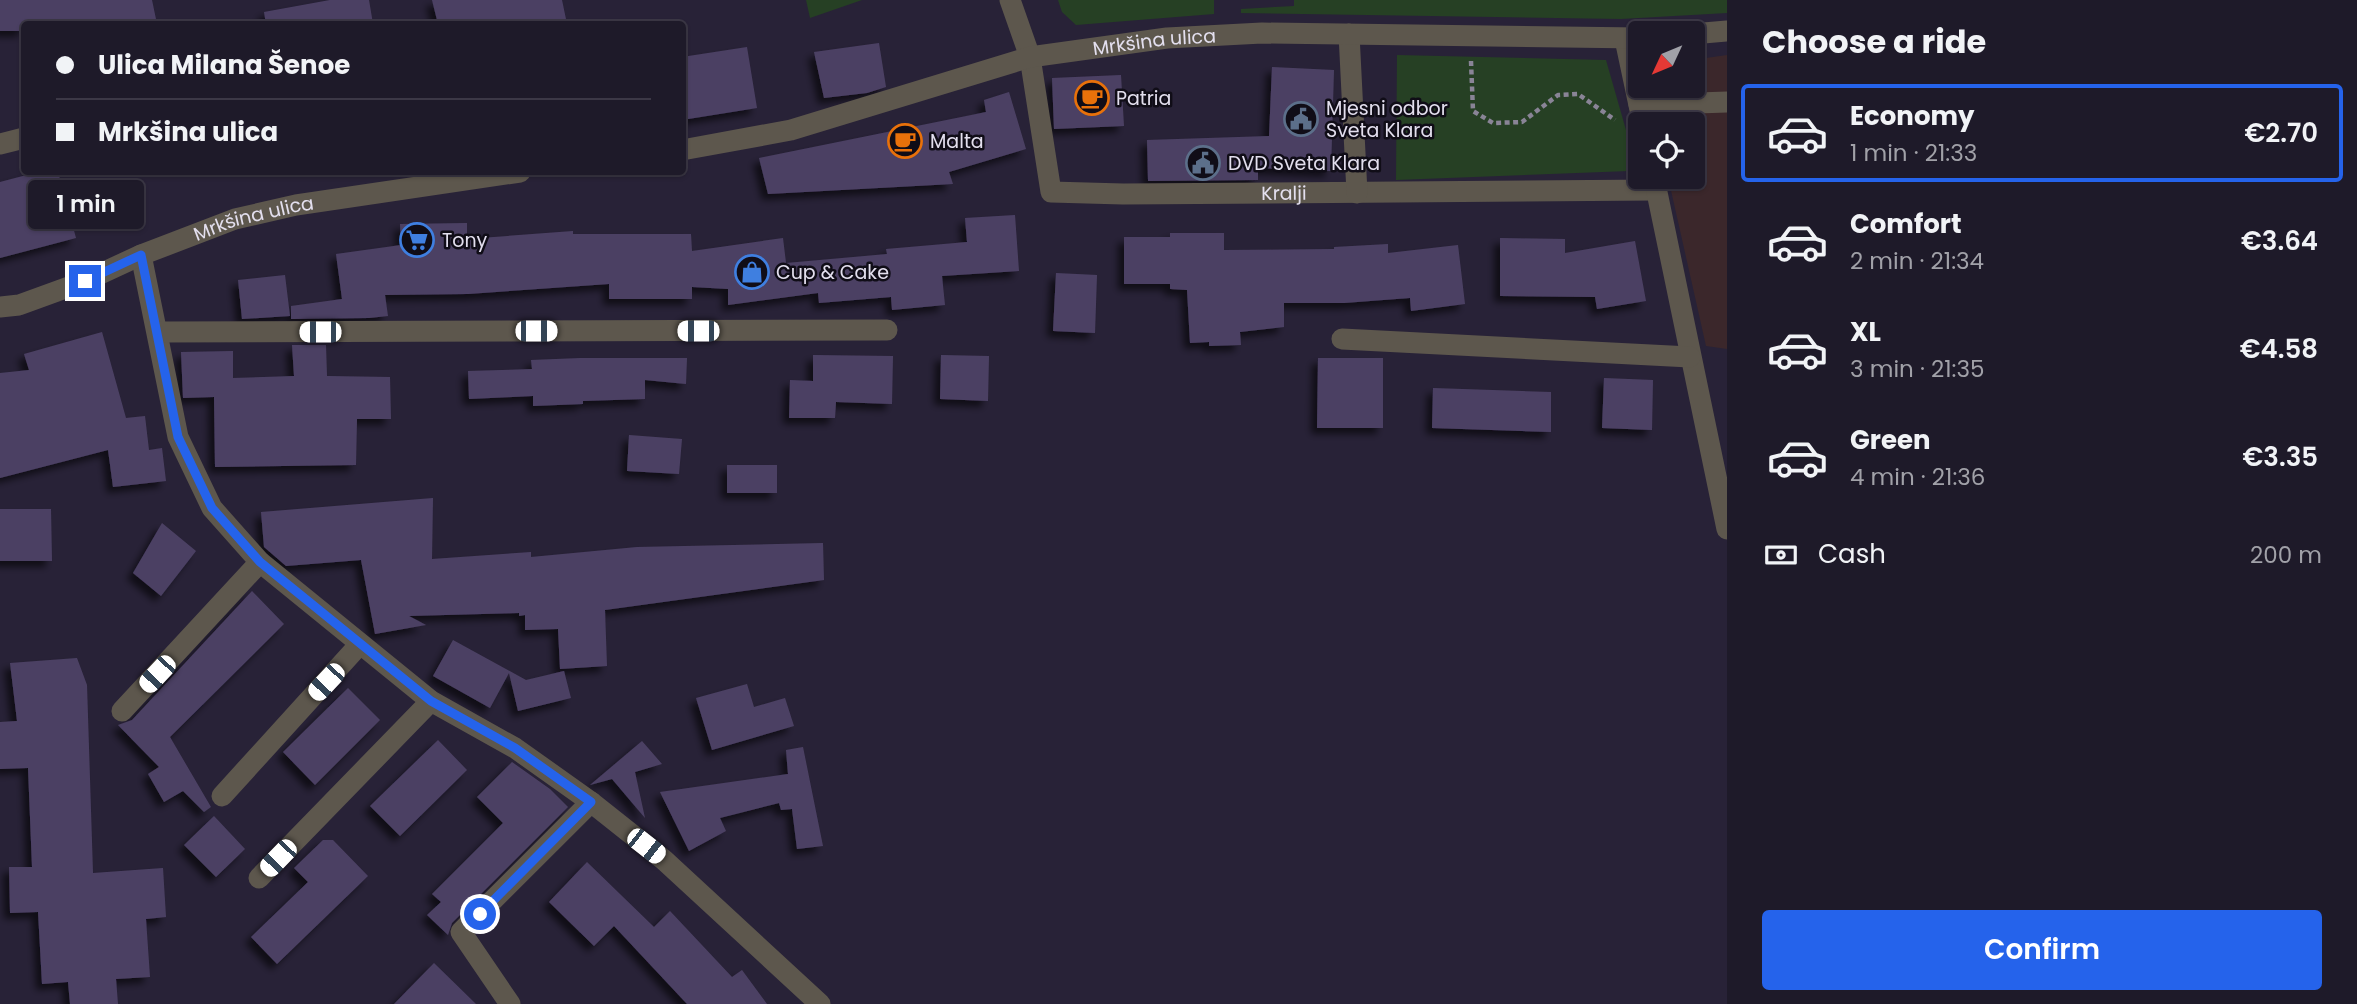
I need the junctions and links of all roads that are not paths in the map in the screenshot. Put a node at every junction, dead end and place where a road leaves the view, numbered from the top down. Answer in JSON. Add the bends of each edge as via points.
{"nodes":[{"id":1,"x":1010,"y":0,"type":"edge"},
{"id":2,"x":1727,"y":31,"type":"edge"},
{"id":3,"x":1705,"y":32,"type":"edge"},
{"id":4,"x":1349,"y":34,"type":"junction"},
{"id":5,"x":1628,"y":38,"type":"edge"},
{"id":6,"x":1030,"y":57,"type":"junction"},
{"id":7,"x":1727,"y":102,"type":"edge"},
{"id":8,"x":1670,"y":112,"type":"edge"},
{"id":9,"x":21,"y":139,"type":"edge"},
{"id":10,"x":0,"y":144,"type":"edge"},
{"id":11,"x":686,"y":149,"type":"edge"},
{"id":12,"x":500,"y":175,"type":"edge"},
{"id":13,"x":1628,"y":184,"type":"edge"},
{"id":14,"x":1656,"y":189,"type":"edge"},
{"id":15,"x":1357,"y":192,"type":"junction"},
{"id":16,"x":141,"y":255,"type":"junction"},
{"id":17,"x":0,"y":307,"type":"edge"},
{"id":18,"x":887,"y":330,"type":"dead end"},
{"id":19,"x":158,"y":332,"type":"junction"},
{"id":20,"x":1342,"y":339,"type":"dead end"},
{"id":21,"x":1690,"y":357,"type":"junction"},
{"id":22,"x":1727,"y":528,"type":"edge"},
{"id":23,"x":260,"y":562,"type":"junction"},
{"id":24,"x":360,"y":645,"type":"junction"},
{"id":25,"x":431,"y":701,"type":"junction"},
{"id":26,"x":122,"y":711,"type":"dead end"},
{"id":27,"x":222,"y":796,"type":"dead end"},
{"id":28,"x":591,"y":802,"type":"junction"},
{"id":29,"x":259,"y":878,"type":"dead end"},
{"id":30,"x":510,"y":1004,"type":"edge"},
{"id":31,"x":820,"y":1004,"type":"edge"}],
"edges":[{"from":1,"to":6,"type":"street"},
{"from":2,"to":3,"type":"street"},
{"from":4,"to":5,"type":"street","name":"Mrkšina ulica"},
{"from":4,"to":6,"type":"street","name":"Mrkšina ulica","via":[[1167,38]]},
{"from":4,"to":15,"type":"street"},
{"from":6,"to":11,"type":"street","name":"Mrkšina ulica","via":[[791,130]]},
{"from":6,"to":15,"type":"street","name":"Kralji","via":[[1051,192]]},
{"from":7,"to":8,"type":"street"},
{"from":9,"to":10,"type":"street"},
{"from":12,"to":16,"type":"street","name":"Mrkšina ulica","via":[[296,205],[235,219]]},
{"from":13,"to":15,"type":"street","name":"Kralji"},
{"from":14,"to":21,"type":"street","name":"Kralji"},
{"from":16,"to":17,"type":"street","name":"Mrkšina ulica","via":[[85,281],[19,305]]},
{"from":16,"to":19,"type":"street"},
{"from":18,"to":19,"type":"street"},
{"from":19,"to":23,"type":"street","via":[[178,437],[212,508]]},
{"from":20,"to":21,"type":"street"},
{"from":21,"to":22,"type":"street","name":"Kralji"},
{"from":23,"to":24,"type":"street"},
{"from":23,"to":26,"type":"street"},
{"from":24,"to":25,"type":"street"},
{"from":24,"to":27,"type":"street"},
{"from":25,"to":28,"type":"street","via":[[515,748]]},
{"from":25,"to":29,"type":"street"},
{"from":28,"to":30,"type":"street","via":[[461,932]]},
{"from":28,"to":31,"type":"street","via":[[664,860]]}]}
